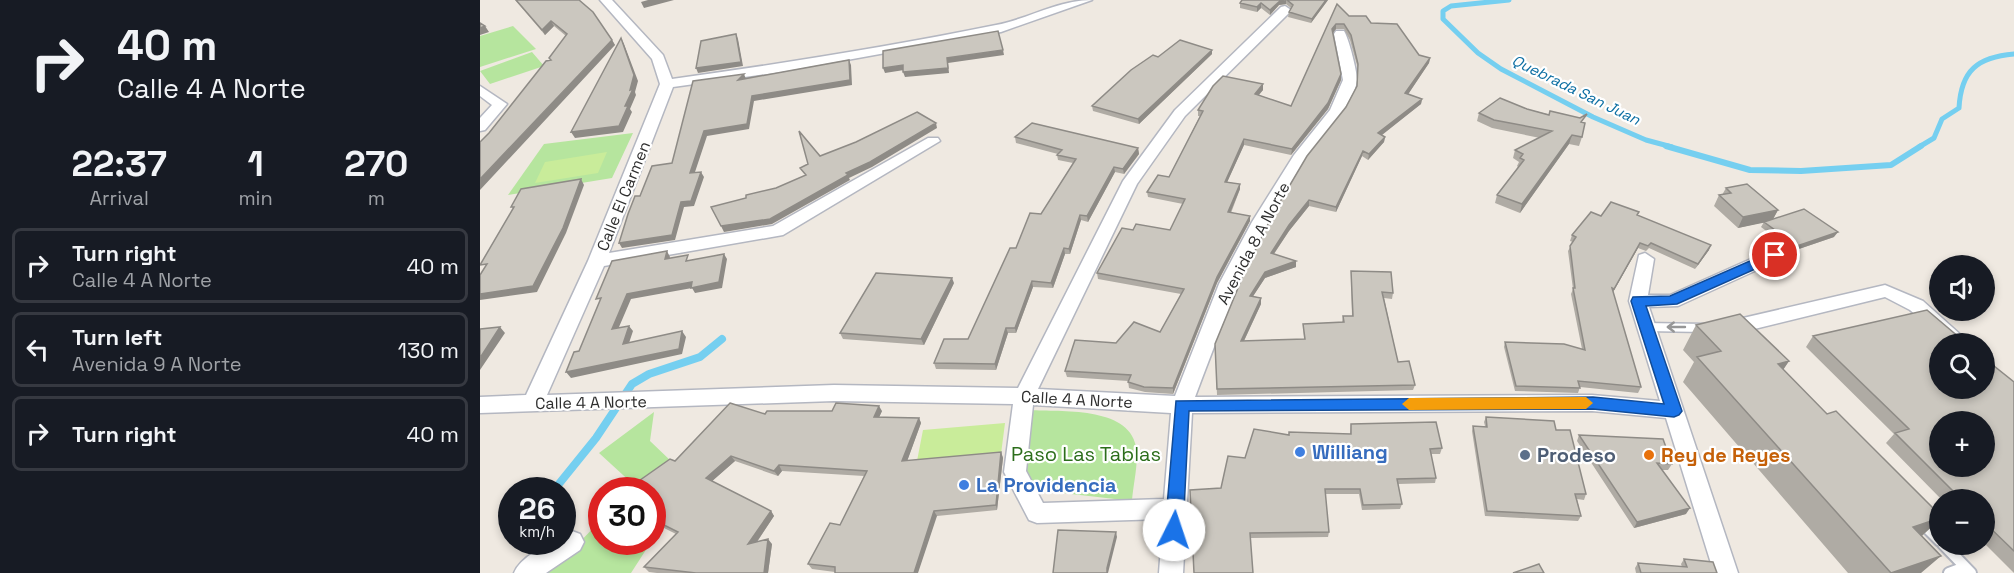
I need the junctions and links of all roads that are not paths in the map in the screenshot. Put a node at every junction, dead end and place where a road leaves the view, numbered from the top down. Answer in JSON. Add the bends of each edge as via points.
{"nodes":[{"id":1,"x":606,"y":0,"type":"edge"},
{"id":2,"x":1086,"y":0,"type":"edge"},
{"id":3,"x":1285,"y":10,"type":"dead end"},
{"id":4,"x":1340,"y":34,"type":"dead end"},
{"id":5,"x":667,"y":84,"type":"junction"},
{"id":6,"x":480,"y":90,"type":"edge"},
{"id":7,"x":480,"y":127,"type":"edge"},
{"id":8,"x":933,"y":141,"type":"dead end"},
{"id":9,"x":1775,"y":255,"type":"dead end"},
{"id":10,"x":1645,"y":259,"type":"dead end"},
{"id":11,"x":597,"y":261,"type":"junction"},
{"id":12,"x":1638,"y":301,"type":"junction"},
{"id":13,"x":1646,"y":327,"type":"junction"},
{"id":14,"x":1730,"y":328,"type":"junction"},
{"id":15,"x":1949,"y":333,"type":"edge"},
{"id":16,"x":1744,"y":340,"type":"edge"},
{"id":17,"x":1024,"y":396,"type":"junction"},
{"id":18,"x":533,"y":403,"type":"junction"},
{"id":19,"x":480,"y":405,"type":"edge"},
{"id":20,"x":1182,"y":405,"type":"junction"},
{"id":21,"x":1674,"y":411,"type":"junction"},
{"id":22,"x":1175,"y":509,"type":"junction"},
{"id":23,"x":1915,"y":515,"type":"edge"},
{"id":24,"x":1929,"y":530,"type":"edge"},
{"id":25,"x":553,"y":555,"type":"edge"},
{"id":26,"x":1954,"y":555,"type":"edge"},
{"id":27,"x":1968,"y":570,"type":"edge"},
{"id":28,"x":526,"y":573,"type":"edge"},
{"id":29,"x":1171,"y":573,"type":"edge"},
{"id":30,"x":1726,"y":573,"type":"edge"},
{"id":31,"x":1949,"y":573,"type":"edge"}],
"edges":[{"from":1,"to":5,"type":"street","via":[[658,58]]},
{"from":2,"to":5,"type":"street","via":[[1002,28],[781,68]]},
{"from":3,"to":17,"type":"street","via":[[1180,113],[1129,184]]},
{"from":4,"to":20,"type":"street","name":"Avenida 8 A Norte","via":[[1350,80],[1337,111],[1299,158],[1255,232],[1228,284]]},
{"from":5,"to":11,"type":"street","name":"Calle El Carmen"},
{"from":6,"to":7,"type":"street","via":[[500,104]]},
{"from":8,"to":11,"type":"street","via":[[777,231]]},
{"from":9,"to":12,"type":"street","via":[[1672,301]]},
{"from":10,"to":12,"type":"street"},
{"from":11,"to":18,"type":"street","name":"Calle El Carmen"},
{"from":12,"to":13,"type":"street"},
{"from":14,"to":13,"type":"lane","one_way":true},
{"from":13,"to":21,"type":"street"},
{"from":14,"to":15,"type":"street","via":[[1885,291],[1912,302]]},
{"from":14,"to":16,"type":"lane"},
{"from":17,"to":18,"type":"street","name":"Calle 4 A Norte","via":[[834,393]]},
{"from":17,"to":20,"type":"street","name":"Calle 4 A Norte"},
{"from":17,"to":22,"type":"street","via":[[1015,472],[1038,513]]},
{"from":18,"to":19,"type":"street","name":"Calle 4 A Norte"},
{"from":20,"to":21,"type":"street","name":"Calle 4 A Norte","via":[[1593,403]]},
{"from":20,"to":22,"type":"street","name":"Avenida 8 A Norte"},
{"from":21,"to":30,"type":"street"},
{"from":22,"to":29,"type":"street","name":"Avenida 8 A Norte"},
{"from":23,"to":24,"type":"lane"},
{"from":25,"to":28,"type":"street"},
{"from":26,"to":27,"type":"lane"},
{"from":27,"to":31,"type":"lane"}]}
